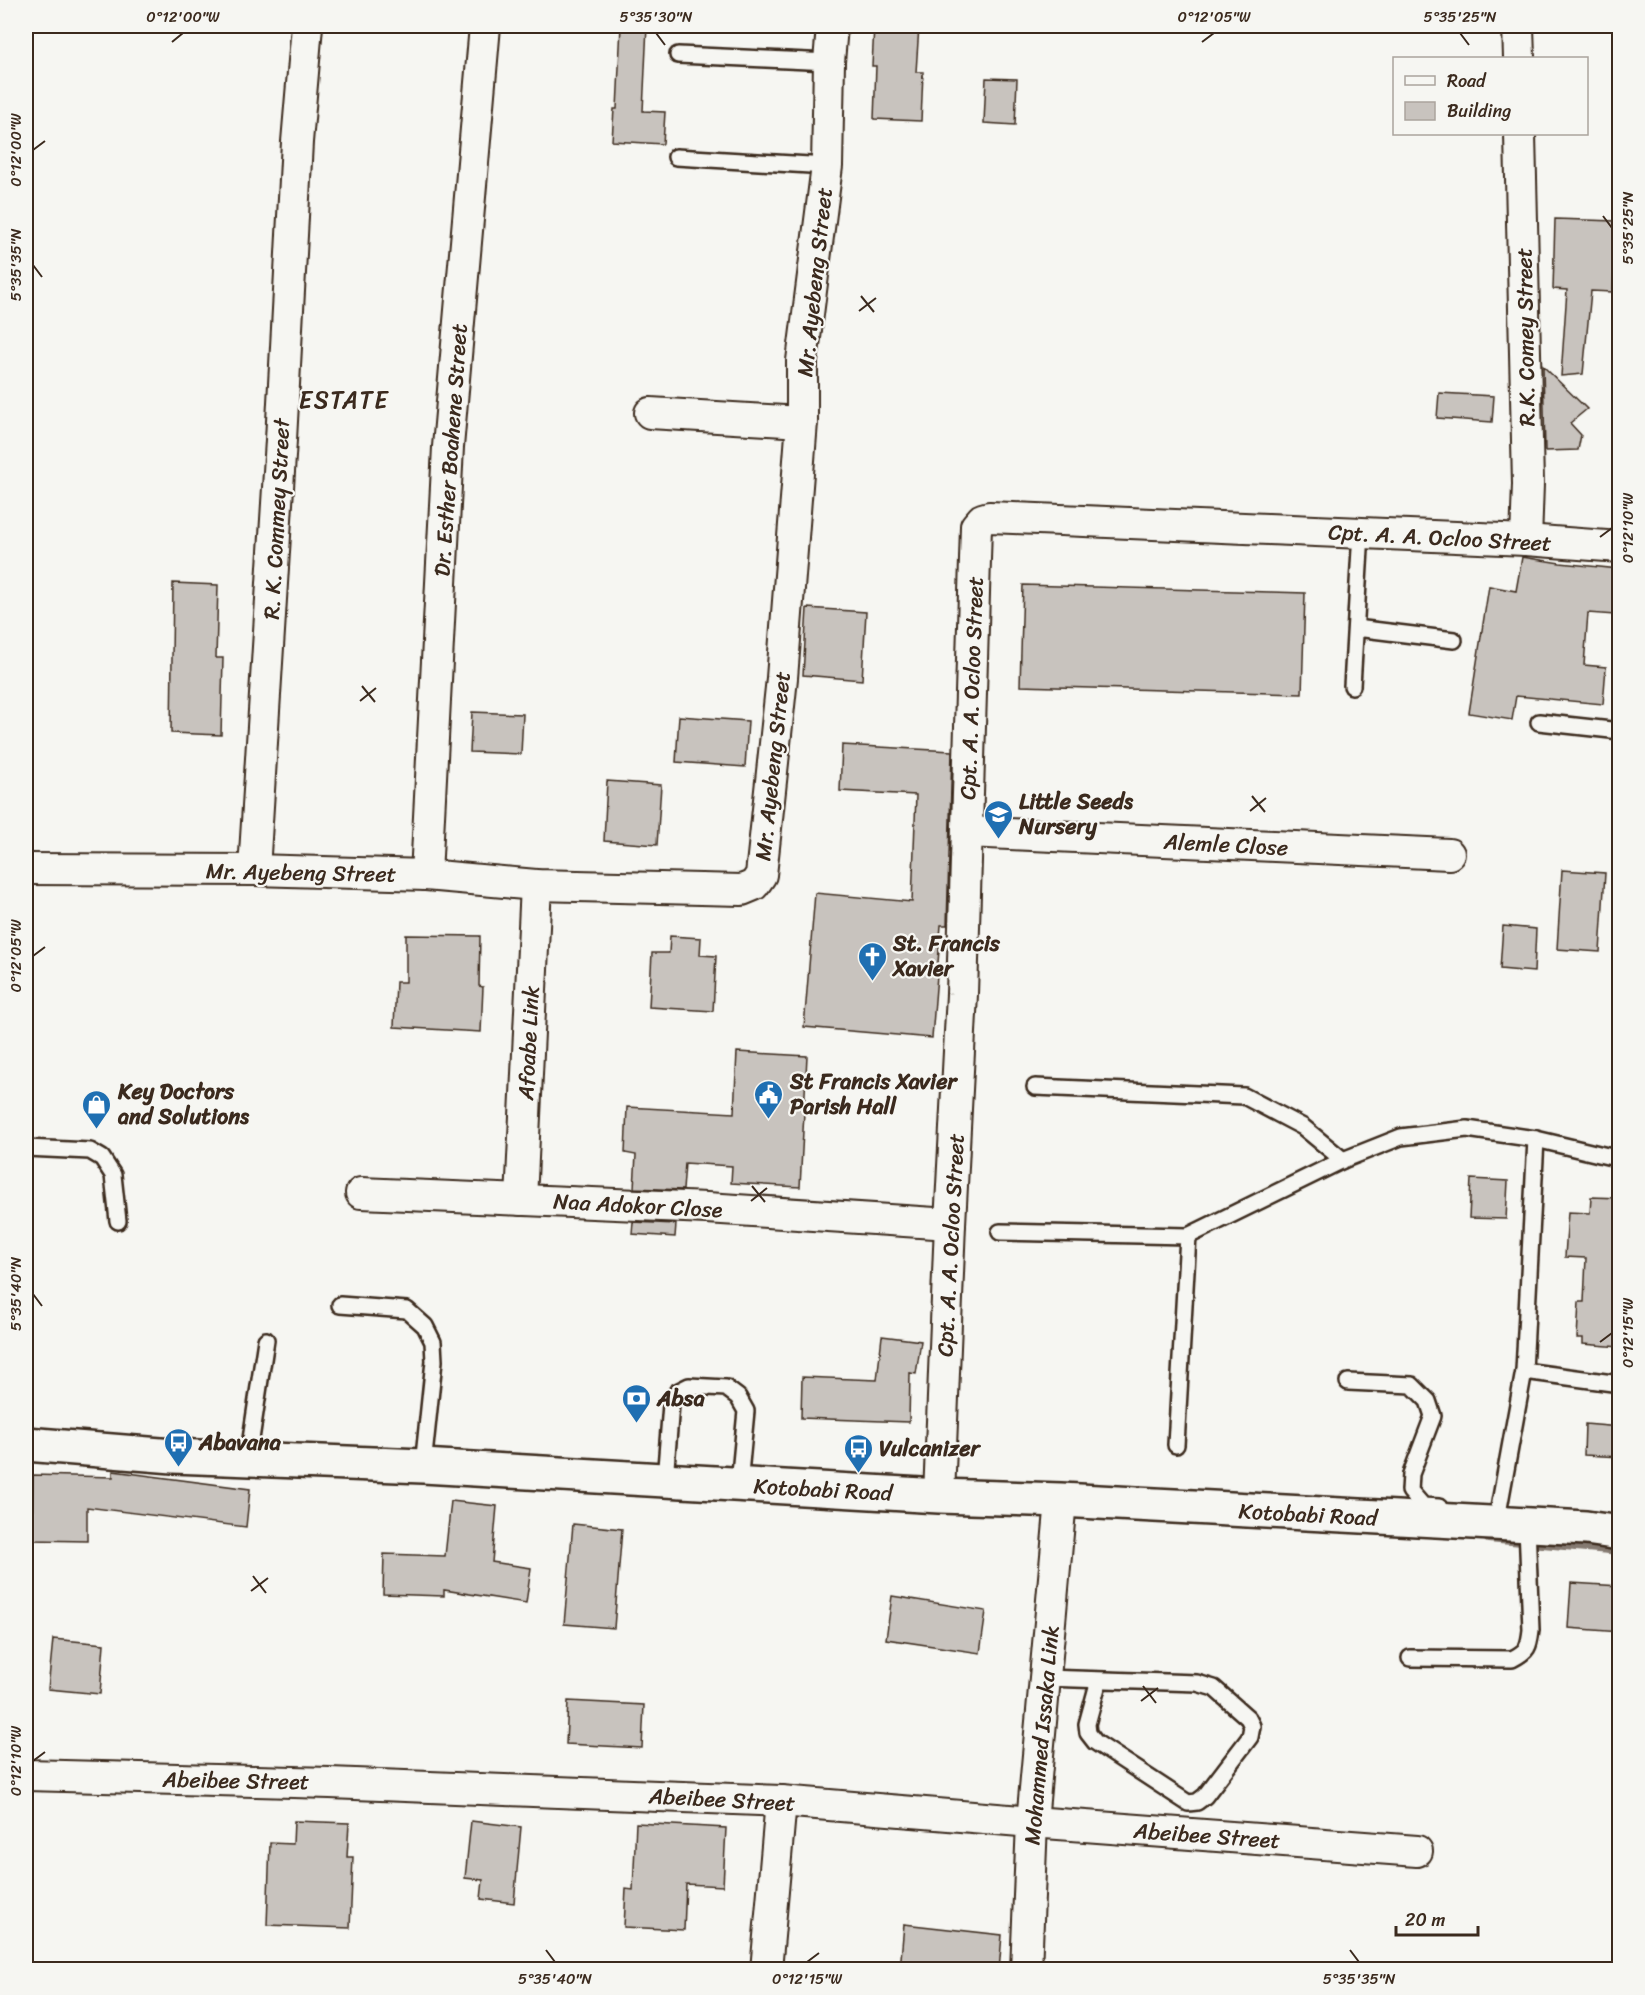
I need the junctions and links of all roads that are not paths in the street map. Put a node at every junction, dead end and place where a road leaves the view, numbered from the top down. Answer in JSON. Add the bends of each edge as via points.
{"nodes":[{"id":1,"x":307,"y":26,"type":"edge"},
{"id":2,"x":485,"y":26,"type":"edge"},
{"id":3,"x":832,"y":26,"type":"edge"},
{"id":4,"x":1518,"y":26,"type":"edge"},
{"id":5,"x":678,"y":55,"type":"dead end"},
{"id":6,"x":1519,"y":57,"type":"edge"},
{"id":7,"x":829,"y":62,"type":"junction"},
{"id":8,"x":1520,"y":135,"type":"edge"},
{"id":9,"x":676,"y":157,"type":"dead end"},
{"id":10,"x":827,"y":166,"type":"junction"},
{"id":11,"x":650,"y":413,"type":"dead end"},
{"id":12,"x":802,"y":422,"type":"junction"},
{"id":13,"x":1361,"y":532,"type":"junction"},
{"id":14,"x":1526,"y":540,"type":"junction"},
{"id":15,"x":1620,"y":547,"type":"edge"},
{"id":16,"x":1356,"y":628,"type":"junction"},
{"id":17,"x":1454,"y":640,"type":"dead end"},
{"id":18,"x":1352,"y":686,"type":"dead end"},
{"id":19,"x":1539,"y":722,"type":"dead end"},
{"id":20,"x":1620,"y":730,"type":"edge"},
{"id":21,"x":967,"y":832,"type":"junction"},
{"id":22,"x":1449,"y":854,"type":"dead end"},
{"id":23,"x":26,"y":869,"type":"edge"},
{"id":24,"x":254,"y":870,"type":"junction"},
{"id":25,"x":426,"y":875,"type":"junction"},
{"id":26,"x":536,"y":885,"type":"junction"},
{"id":27,"x":1035,"y":1087,"type":"dead end"},
{"id":28,"x":1536,"y":1139,"type":"junction"},
{"id":29,"x":26,"y":1148,"type":"edge"},
{"id":30,"x":1620,"y":1159,"type":"edge"},
{"id":31,"x":1343,"y":1160,"type":"junction"},
{"id":32,"x":361,"y":1193,"type":"dead end"},
{"id":33,"x":521,"y":1200,"type":"junction"},
{"id":34,"x":118,"y":1221,"type":"dead end"},
{"id":35,"x":950,"y":1224,"type":"junction"},
{"id":36,"x":1000,"y":1232,"type":"dead end"},
{"id":37,"x":1188,"y":1236,"type":"junction"},
{"id":38,"x":340,"y":1305,"type":"dead end"},
{"id":39,"x":266,"y":1340,"type":"dead end"},
{"id":40,"x":1524,"y":1371,"type":"junction"},
{"id":41,"x":1348,"y":1383,"type":"dead end"},
{"id":42,"x":1620,"y":1384,"type":"edge"},
{"id":43,"x":26,"y":1444,"type":"edge"},
{"id":44,"x":1176,"y":1444,"type":"dead end"},
{"id":45,"x":248,"y":1459,"type":"junction"},
{"id":46,"x":423,"y":1466,"type":"junction"},
{"id":47,"x":665,"y":1480,"type":"junction"},
{"id":48,"x":739,"y":1484,"type":"junction"},
{"id":49,"x":939,"y":1496,"type":"junction"},
{"id":50,"x":1061,"y":1500,"type":"junction"},
{"id":51,"x":1496,"y":1516,"type":"junction"},
{"id":52,"x":1527,"y":1525,"type":"junction"},
{"id":53,"x":1620,"y":1533,"type":"edge"},
{"id":54,"x":1410,"y":1658,"type":"dead end"},
{"id":55,"x":1045,"y":1678,"type":"junction"},
{"id":56,"x":1099,"y":1680,"type":"junction"},
{"id":57,"x":26,"y":1775,"type":"edge"},
{"id":58,"x":781,"y":1801,"type":"junction"},
{"id":59,"x":1032,"y":1822,"type":"junction"},
{"id":60,"x":1417,"y":1851,"type":"dead end"},
{"id":61,"x":766,"y":1970,"type":"edge"},
{"id":62,"x":1026,"y":1970,"type":"edge"}],
"edges":[{"from":1,"to":24,"type":"street","name":"R. K. Commey Street"},
{"from":2,"to":25,"type":"street","name":"Dr. Esther Boahene Street","via":[[448,447]]},
{"from":3,"to":7,"type":"street","name":"Mr. Ayebeng Street"},
{"from":4,"to":6,"type":"street"},
{"from":5,"to":7,"type":"lane"},
{"from":7,"to":10,"type":"street","name":"Mr. Ayebeng Street"},
{"from":8,"to":14,"type":"street","name":"R.K. Comey Street"},
{"from":9,"to":10,"type":"lane"},
{"from":10,"to":12,"type":"street","name":"Mr. Ayebeng Street","via":[[802,361]]},
{"from":11,"to":12,"type":"street"},
{"from":12,"to":26,"type":"street","name":"Mr. Ayebeng Street","via":[[782,678],[761,874],[754,885],[742,890]]},
{"from":13,"to":14,"type":"street","name":"Cpt. A. A. Ocloo Street"},
{"from":13,"to":16,"type":"lane"},
{"from":13,"to":21,"type":"street","name":"Cpt. A. A. Ocloo Street","via":[[982,519],[975,536]]},
{"from":14,"to":15,"type":"street","name":"Cpt. A. A. Ocloo Street"},
{"from":16,"to":17,"type":"lane"},
{"from":16,"to":18,"type":"lane"},
{"from":19,"to":20,"type":"lane"},
{"from":21,"to":22,"type":"street","name":"Alemle Close"},
{"from":21,"to":35,"type":"street","name":"Cpt. A. A. Ocloo Street"},
{"from":23,"to":24,"type":"street","name":"Mr. Ayebeng Street"},
{"from":24,"to":25,"type":"street","name":"Mr. Ayebeng Street"},
{"from":25,"to":26,"type":"street","name":"Mr. Ayebeng Street"},
{"from":26,"to":33,"type":"street","name":"Afoabe Link"},
{"from":27,"to":31,"type":"lane","via":[[1244,1096],[1303,1127]]},
{"from":28,"to":30,"type":"lane"},
{"from":28,"to":31,"type":"lane","via":[[1467,1129],[1401,1137]]},
{"from":28,"to":40,"type":"lane"},
{"from":29,"to":34,"type":"lane","via":[[90,1151],[102,1158],[113,1175]]},
{"from":31,"to":37,"type":"lane"},
{"from":32,"to":33,"type":"street","name":"Naa Adokor Close"},
{"from":33,"to":35,"type":"street","name":"Naa Adokor Close"},
{"from":35,"to":49,"type":"street","name":"Cpt. A. A. Ocloo Street"},
{"from":36,"to":37,"type":"lane"},
{"from":37,"to":44,"type":"lane"},
{"from":38,"to":46,"type":"lane","via":[[407,1310],[425,1326],[434,1361]]},
{"from":39,"to":45,"type":"lane"},
{"from":40,"to":42,"type":"lane"},
{"from":40,"to":51,"type":"lane"},
{"from":41,"to":51,"type":"lane","via":[[1412,1386],[1428,1401],[1433,1416],[1411,1474],[1410,1491],[1423,1506]]},
{"from":43,"to":45,"type":"street","name":"Kotobabi Road"},
{"from":45,"to":46,"type":"street","name":"Kotobabi Road"},
{"from":46,"to":47,"type":"street","name":"Kotobabi Road"},
{"from":47,"to":48,"type":"street","name":"Kotobabi Road"},
{"from":47,"to":48,"type":"lane","via":[[671,1404],[677,1392],[689,1386],[726,1388],[738,1397],[746,1411]]},
{"from":48,"to":49,"type":"street","name":"Kotobabi Road"},
{"from":49,"to":50,"type":"street","name":"Kotobabi Road"},
{"from":50,"to":51,"type":"street","name":"Kotobabi Road"},
{"from":50,"to":55,"type":"street","name":"Mohammed Issaka Link"},
{"from":51,"to":52,"type":"street","name":"Kotobabi Road"},
{"from":52,"to":53,"type":"street","name":"Kotobabi Road"},
{"from":52,"to":54,"type":"lane","via":[[1531,1630],[1529,1646],[1523,1654],[1512,1659]]},
{"from":55,"to":56,"type":"lane"},
{"from":55,"to":59,"type":"street","name":"Mohammed Issaka Link"},
{"from":56,"to":56,"type":"lane","via":[[1206,1684],[1248,1718],[1252,1726],[1250,1737],[1205,1796],[1188,1803],[1095,1742],[1088,1733]]},
{"from":57,"to":58,"type":"street","name":"Abeibee Street"},
{"from":58,"to":59,"type":"street","name":"Abeibee Street"},
{"from":58,"to":61,"type":"street"},
{"from":59,"to":60,"type":"street","name":"Abeibee Street"},
{"from":59,"to":62,"type":"street","name":"Mohammed Issaka Link"}]}
